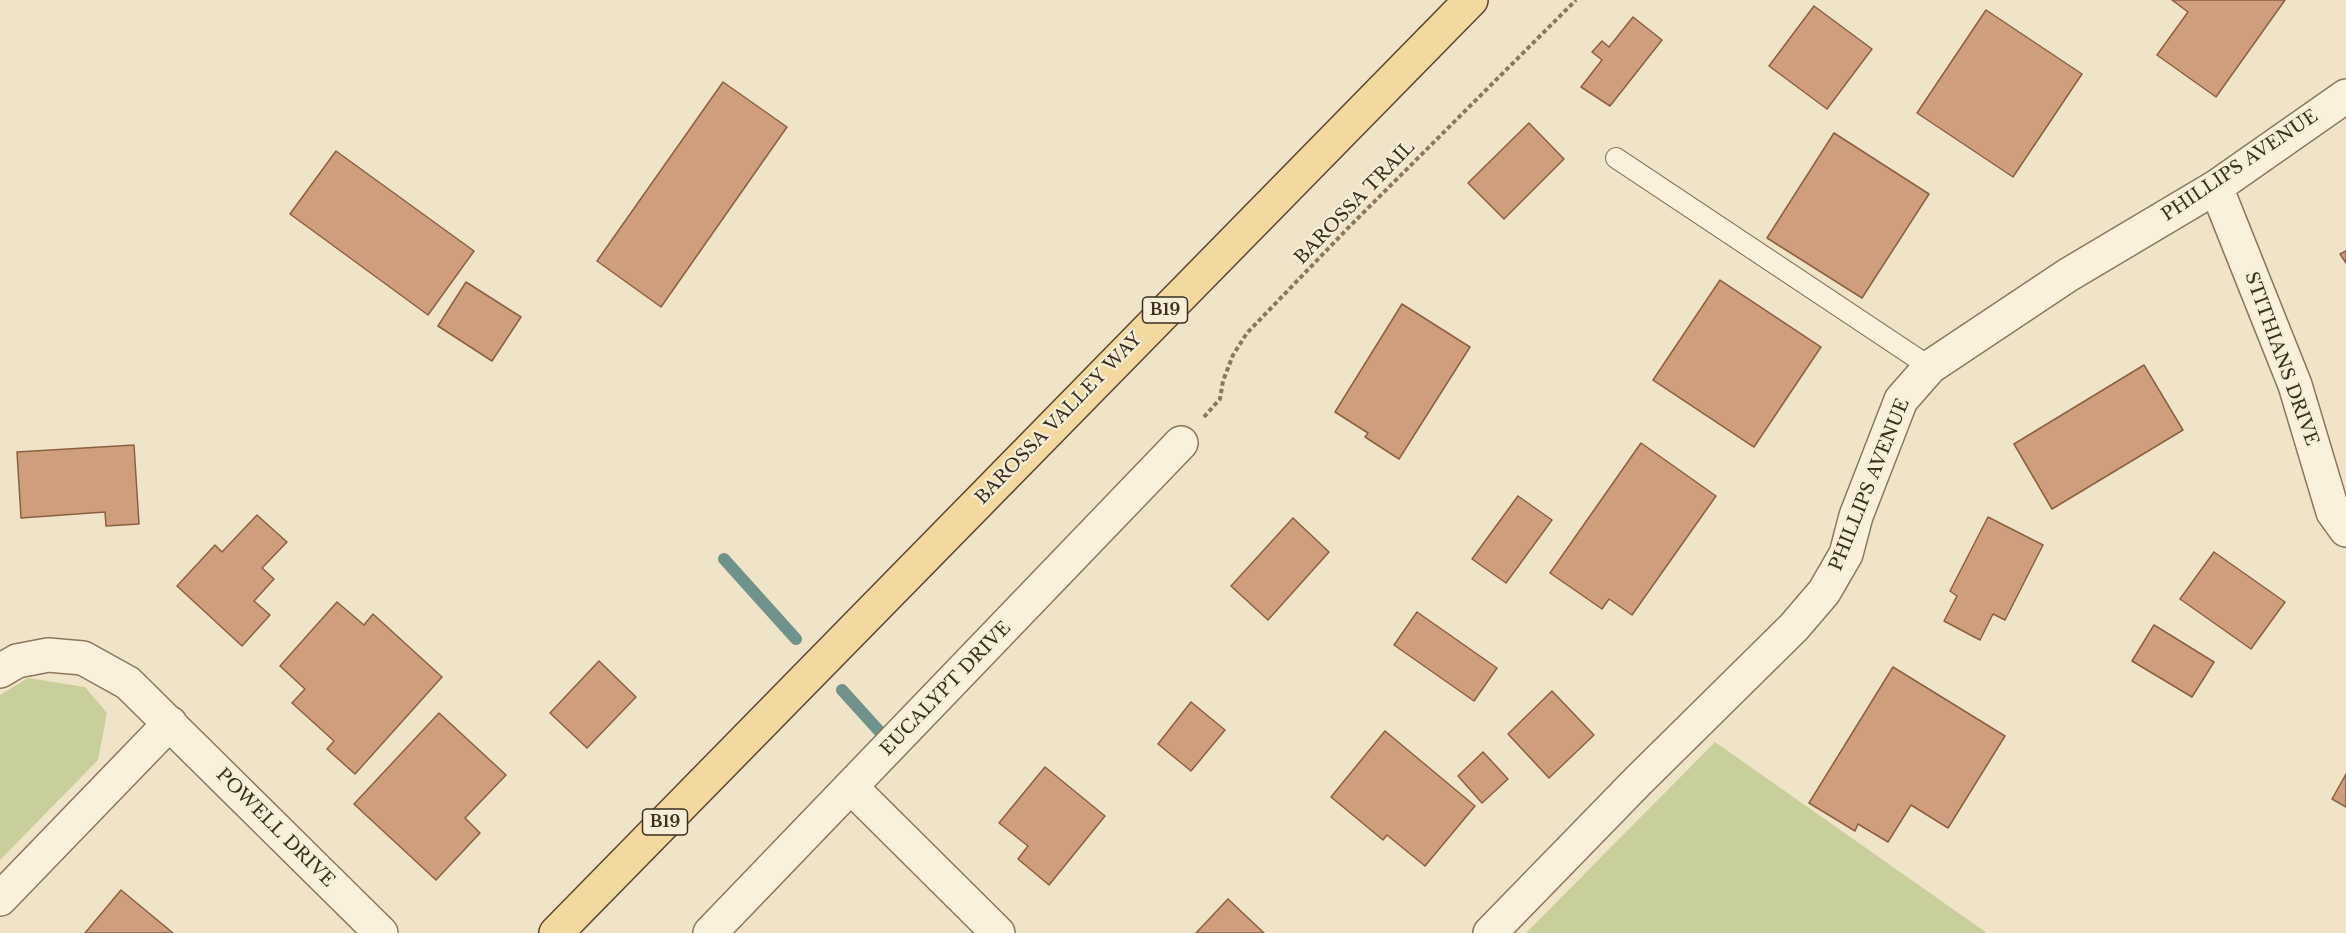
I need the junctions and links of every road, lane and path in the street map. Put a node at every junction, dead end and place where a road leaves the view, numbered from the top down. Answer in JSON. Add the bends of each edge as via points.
{"nodes":[{"id":1,"x":1471,"y":0,"type":"edge"},
{"id":2,"x":1576,"y":0,"type":"edge"},
{"id":3,"x":2346,"y":96,"type":"edge"},
{"id":4,"x":1616,"y":159,"type":"dead end"},
{"id":5,"x":2216,"y":187,"type":"junction"},
{"id":6,"x":1930,"y":367,"type":"junction"},
{"id":7,"x":1181,"y":444,"type":"joint"},
{"id":8,"x":2346,"y":530,"type":"edge"},
{"id":9,"x":0,"y":672,"type":"edge"},
{"id":10,"x":170,"y":723,"type":"junction"},
{"id":11,"x":852,"y":788,"type":"junction"},
{"id":12,"x":0,"y":899,"type":"edge"},
{"id":13,"x":381,"y":933,"type":"edge"},
{"id":14,"x":556,"y":933,"type":"edge"},
{"id":15,"x":710,"y":933,"type":"edge"},
{"id":16,"x":998,"y":933,"type":"edge"},
{"id":17,"x":1490,"y":933,"type":"edge"}],
"edges":[{"from":1,"to":14,"type":"main road","name":"BAROSSA VALLEY WAY","number":"B19"},
{"from":2,"to":7,"type":"path","name":"BAROSSA TRAIL","via":[[1247,333],[1233,355],[1220,399]]},
{"from":3,"to":5,"type":"street","name":"PHILLIPS AVENUE"},
{"from":4,"to":6,"type":"lane"},
{"from":5,"to":6,"type":"street","name":"PHILLIPS AVENUE","via":[[2068,275]]},
{"from":5,"to":8,"type":"street","name":"STITHIANS DRIVE","via":[[2295,385],[2333,512]]},
{"from":6,"to":17,"type":"street","name":"PHILLIPS AVENUE","via":[[1901,400],[1856,516],[1846,554],[1824,592],[1794,627]]},
{"from":7,"to":11,"type":"street","name":"EUCALYPT DRIVE"},
{"from":9,"to":10,"type":"street","name":"POWELL DRIVE","via":[[17,661],[48,655],[83,658],[128,683]]},
{"from":10,"to":12,"type":"street"},
{"from":10,"to":13,"type":"street","name":"POWELL DRIVE"},
{"from":11,"to":15,"type":"street","name":"EUCALYPT DRIVE"},
{"from":11,"to":16,"type":"street"}]}
